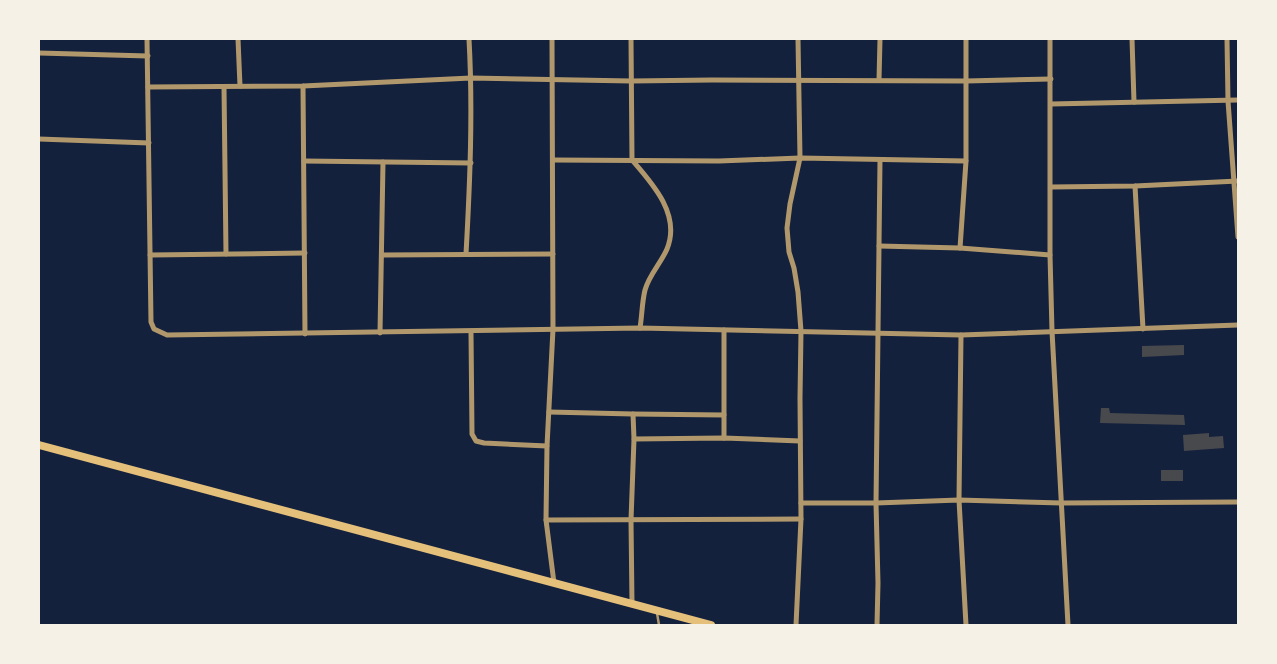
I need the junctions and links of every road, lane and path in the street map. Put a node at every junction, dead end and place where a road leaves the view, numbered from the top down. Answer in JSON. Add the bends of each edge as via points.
{"nodes":[{"id":1,"x":147,"y":39,"type":"edge"},
{"id":2,"x":238,"y":39,"type":"edge"},
{"id":3,"x":469,"y":39,"type":"edge"},
{"id":4,"x":552,"y":39,"type":"edge"},
{"id":5,"x":631,"y":39,"type":"edge"},
{"id":6,"x":798,"y":39,"type":"edge"},
{"id":7,"x":880,"y":39,"type":"edge"},
{"id":8,"x":966,"y":39,"type":"edge"},
{"id":9,"x":1050,"y":39,"type":"edge"},
{"id":10,"x":1132,"y":39,"type":"edge"},
{"id":11,"x":1227,"y":39,"type":"edge"},
{"id":12,"x":39,"y":53,"type":"edge"},
{"id":13,"x":148,"y":56,"type":"junction"},
{"id":14,"x":471,"y":78,"type":"junction"},
{"id":15,"x":1051,"y":79,"type":"junction"},
{"id":16,"x":552,"y":80,"type":"junction"},
{"id":17,"x":879,"y":80,"type":"junction"},
{"id":18,"x":966,"y":80,"type":"junction"},
{"id":19,"x":631,"y":81,"type":"junction"},
{"id":20,"x":798,"y":81,"type":"junction"},
{"id":21,"x":224,"y":86,"type":"junction"},
{"id":22,"x":240,"y":86,"type":"junction"},
{"id":23,"x":303,"y":86,"type":"junction"},
{"id":24,"x":148,"y":87,"type":"junction"},
{"id":25,"x":1238,"y":100,"type":"edge"},
{"id":26,"x":1228,"y":101,"type":"junction"},
{"id":27,"x":1134,"y":102,"type":"junction"},
{"id":28,"x":1051,"y":104,"type":"junction"},
{"id":29,"x":39,"y":139,"type":"edge"},
{"id":30,"x":149,"y":143,"type":"junction"},
{"id":31,"x":800,"y":158,"type":"junction"},
{"id":32,"x":553,"y":160,"type":"junction"},
{"id":33,"x":632,"y":160,"type":"junction"},
{"id":34,"x":880,"y":160,"type":"junction"},
{"id":35,"x":304,"y":161,"type":"junction"},
{"id":36,"x":966,"y":161,"type":"junction"},
{"id":37,"x":383,"y":162,"type":"junction"},
{"id":38,"x":471,"y":163,"type":"junction"},
{"id":39,"x":1236,"y":181,"type":"edge"},
{"id":40,"x":1135,"y":186,"type":"junction"},
{"id":41,"x":1051,"y":187,"type":"junction"},
{"id":42,"x":1238,"y":237,"type":"edge"},
{"id":43,"x":879,"y":246,"type":"junction"},
{"id":44,"x":960,"y":248,"type":"junction"},
{"id":45,"x":226,"y":254,"type":"junction"},
{"id":46,"x":304,"y":254,"type":"junction"},
{"id":47,"x":466,"y":254,"type":"junction"},
{"id":48,"x":554,"y":254,"type":"junction"},
{"id":49,"x":150,"y":255,"type":"junction"},
{"id":50,"x":382,"y":255,"type":"junction"},
{"id":51,"x":1050,"y":255,"type":"junction"},
{"id":52,"x":1238,"y":325,"type":"edge"},
{"id":53,"x":640,"y":328,"type":"junction"},
{"id":54,"x":553,"y":329,"type":"junction"},
{"id":55,"x":1143,"y":329,"type":"junction"},
{"id":56,"x":724,"y":330,"type":"junction"},
{"id":57,"x":801,"y":331,"type":"junction"},
{"id":58,"x":471,"y":332,"type":"junction"},
{"id":59,"x":1052,"y":332,"type":"junction"},
{"id":60,"x":380,"y":333,"type":"junction"},
{"id":61,"x":305,"y":334,"type":"junction"},
{"id":62,"x":878,"y":334,"type":"junction"},
{"id":63,"x":961,"y":335,"type":"junction"},
{"id":64,"x":549,"y":412,"type":"junction"},
{"id":65,"x":633,"y":414,"type":"junction"},
{"id":66,"x":724,"y":415,"type":"junction"},
{"id":67,"x":724,"y":438,"type":"junction"},
{"id":68,"x":634,"y":439,"type":"junction"},
{"id":69,"x":800,"y":441,"type":"junction"},
{"id":70,"x":39,"y":445,"type":"edge"},
{"id":71,"x":547,"y":446,"type":"junction"},
{"id":72,"x":959,"y":500,"type":"junction"},
{"id":73,"x":1238,"y":502,"type":"edge"},
{"id":74,"x":801,"y":503,"type":"junction"},
{"id":75,"x":876,"y":503,"type":"junction"},
{"id":76,"x":1061,"y":503,"type":"junction"},
{"id":77,"x":801,"y":519,"type":"junction"},
{"id":78,"x":546,"y":520,"type":"junction"},
{"id":79,"x":631,"y":520,"type":"junction"},
{"id":80,"x":554,"y":583,"type":"junction"},
{"id":81,"x":632,"y":604,"type":"junction"},
{"id":82,"x":657,"y":611,"type":"junction"},
{"id":83,"x":659,"y":625,"type":"edge"},
{"id":84,"x":710,"y":625,"type":"edge"},
{"id":85,"x":796,"y":625,"type":"edge"},
{"id":86,"x":877,"y":625,"type":"edge"},
{"id":87,"x":966,"y":625,"type":"edge"},
{"id":88,"x":1068,"y":625,"type":"edge"}],
"edges":[{"from":1,"to":13,"type":"street"},
{"from":2,"to":22,"type":"street"},
{"from":3,"to":14,"type":"street"},
{"from":4,"to":16,"type":"street"},
{"from":5,"to":19,"type":"street"},
{"from":6,"to":20,"type":"street"},
{"from":7,"to":17,"type":"street"},
{"from":8,"to":18,"type":"street"},
{"from":9,"to":15,"type":"street"},
{"from":10,"to":27,"type":"street"},
{"from":11,"to":26,"type":"street"},
{"from":12,"to":13,"type":"street"},
{"from":13,"to":24,"type":"street"},
{"from":14,"to":16,"type":"street"},
{"from":14,"to":23,"type":"street"},
{"from":14,"to":38,"type":"street"},
{"from":15,"to":18,"type":"street"},
{"from":15,"to":28,"type":"street"},
{"from":16,"to":19,"type":"street"},
{"from":16,"to":32,"type":"street"},
{"from":17,"to":18,"type":"street"},
{"from":17,"to":20,"type":"street"},
{"from":18,"to":36,"type":"street"},
{"from":19,"to":20,"type":"street"},
{"from":19,"to":33,"type":"street"},
{"from":20,"to":31,"type":"street"},
{"from":21,"to":22,"type":"street"},
{"from":21,"to":24,"type":"street"},
{"from":21,"to":45,"type":"street"},
{"from":22,"to":23,"type":"street"},
{"from":23,"to":35,"type":"street"},
{"from":24,"to":30,"type":"street"},
{"from":25,"to":26,"type":"street"},
{"from":26,"to":27,"type":"street"},
{"from":26,"to":39,"type":"street"},
{"from":27,"to":28,"type":"street"},
{"from":28,"to":41,"type":"street"},
{"from":29,"to":30,"type":"street"},
{"from":30,"to":49,"type":"street"},
{"from":31,"to":33,"type":"street"},
{"from":31,"to":34,"type":"street"},
{"from":31,"to":57,"type":"street","via":[[787,228]]},
{"from":32,"to":33,"type":"street"},
{"from":32,"to":48,"type":"street"},
{"from":33,"to":53,"type":"street","via":[[661,196],[670,226],[667,249],[646,289]]},
{"from":34,"to":36,"type":"street"},
{"from":34,"to":43,"type":"street"},
{"from":35,"to":37,"type":"street"},
{"from":35,"to":46,"type":"street"},
{"from":36,"to":44,"type":"street"},
{"from":37,"to":38,"type":"street"},
{"from":37,"to":50,"type":"street"},
{"from":38,"to":47,"type":"street"},
{"from":39,"to":40,"type":"street"},
{"from":39,"to":42,"type":"street"},
{"from":40,"to":41,"type":"street"},
{"from":40,"to":55,"type":"street"},
{"from":41,"to":51,"type":"street"},
{"from":43,"to":44,"type":"street"},
{"from":43,"to":62,"type":"street"},
{"from":44,"to":51,"type":"street"},
{"from":45,"to":46,"type":"street"},
{"from":45,"to":49,"type":"street"},
{"from":46,"to":61,"type":"street"},
{"from":47,"to":48,"type":"street"},
{"from":47,"to":50,"type":"street"},
{"from":48,"to":54,"type":"street"},
{"from":49,"to":61,"type":"street","via":[[151,322],[160,333],[167,336]]},
{"from":50,"to":60,"type":"street"},
{"from":51,"to":59,"type":"street"},
{"from":52,"to":55,"type":"street"},
{"from":53,"to":54,"type":"street"},
{"from":53,"to":56,"type":"street"},
{"from":54,"to":58,"type":"street"},
{"from":54,"to":64,"type":"street"},
{"from":55,"to":59,"type":"street"},
{"from":56,"to":57,"type":"street"},
{"from":56,"to":66,"type":"street"},
{"from":57,"to":62,"type":"street"},
{"from":57,"to":69,"type":"street"},
{"from":58,"to":60,"type":"street"},
{"from":58,"to":71,"type":"street","via":[[472,434],[476,441]]},
{"from":59,"to":63,"type":"street"},
{"from":59,"to":76,"type":"street"},
{"from":60,"to":61,"type":"street"},
{"from":62,"to":63,"type":"street"},
{"from":62,"to":75,"type":"street"},
{"from":63,"to":72,"type":"street"},
{"from":64,"to":65,"type":"street"},
{"from":64,"to":71,"type":"street"},
{"from":65,"to":66,"type":"street"},
{"from":65,"to":68,"type":"street"},
{"from":66,"to":67,"type":"street"},
{"from":67,"to":68,"type":"street"},
{"from":67,"to":69,"type":"street"},
{"from":68,"to":79,"type":"street"},
{"from":69,"to":74,"type":"street"},
{"from":70,"to":80,"type":"main road"},
{"from":71,"to":78,"type":"street"},
{"from":72,"to":75,"type":"street"},
{"from":72,"to":76,"type":"street"},
{"from":72,"to":87,"type":"street"},
{"from":73,"to":76,"type":"street"},
{"from":74,"to":75,"type":"street"},
{"from":74,"to":77,"type":"street"},
{"from":75,"to":86,"type":"street"},
{"from":76,"to":88,"type":"street"},
{"from":77,"to":79,"type":"street"},
{"from":77,"to":85,"type":"street"},
{"from":78,"to":79,"type":"street"},
{"from":78,"to":80,"type":"street"},
{"from":79,"to":81,"type":"street"},
{"from":80,"to":81,"type":"main road"},
{"from":81,"to":82,"type":"main road"},
{"from":82,"to":83,"type":"lane"},
{"from":82,"to":84,"type":"main road"}]}
